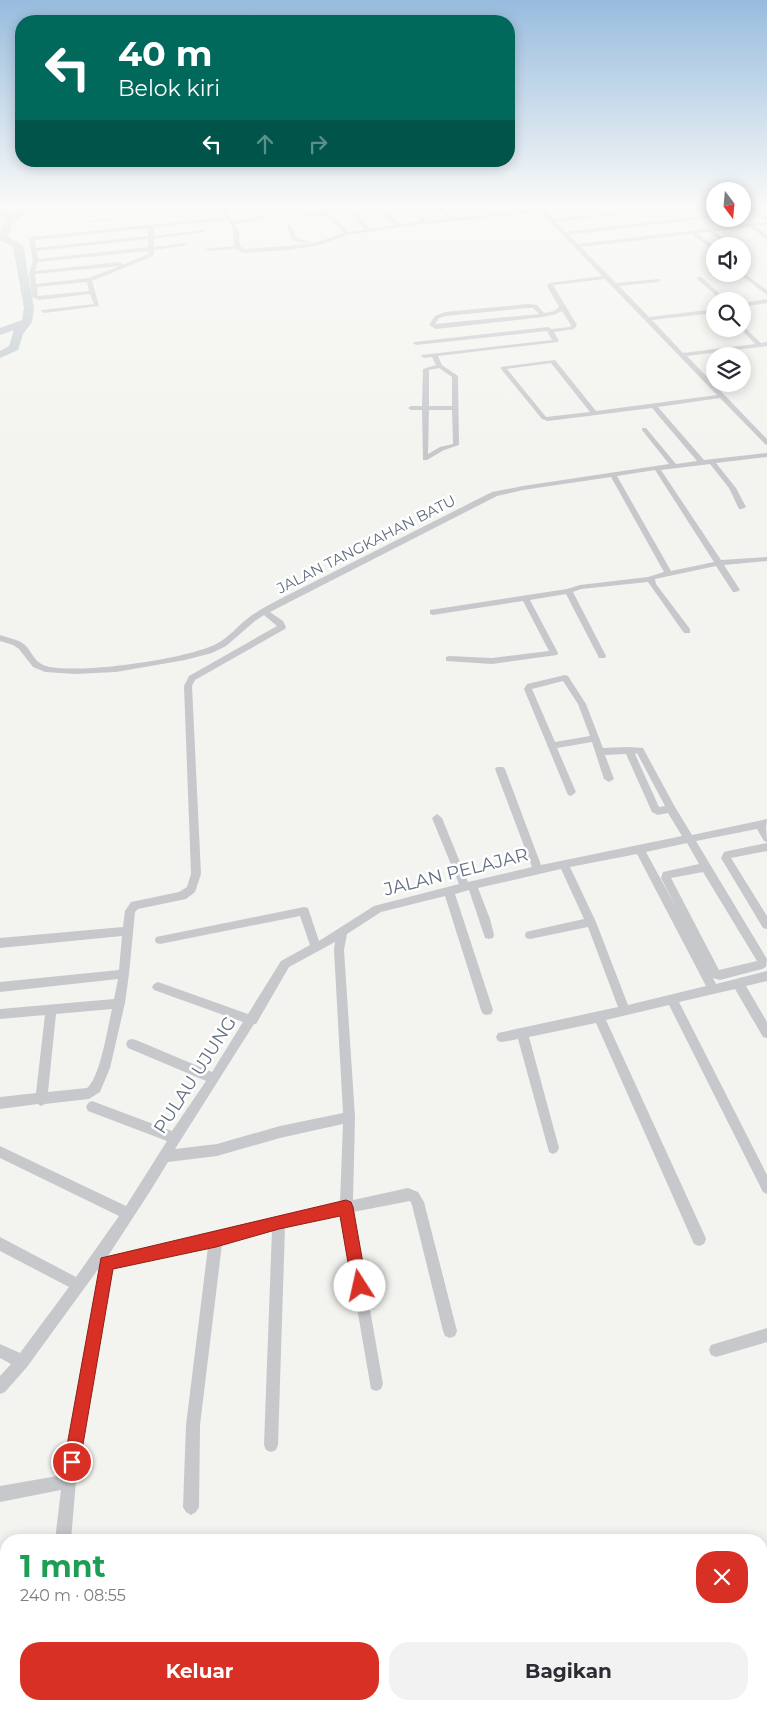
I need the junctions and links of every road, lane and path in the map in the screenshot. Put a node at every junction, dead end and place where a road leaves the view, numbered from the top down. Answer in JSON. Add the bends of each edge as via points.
{"nodes":[{"id":1,"x":33,"y":286,"type":"edge"},
{"id":2,"x":91,"y":287,"type":"edge"},
{"id":3,"x":550,"y":287,"type":"edge"},
{"id":4,"x":616,"y":287,"type":"edge"},
{"id":5,"x":92,"y":292,"type":"junction"},
{"id":6,"x":39,"y":298,"type":"junction"},
{"id":7,"x":767,"y":301,"type":"edge"},
{"id":8,"x":751,"y":304,"type":"edge"},
{"id":9,"x":562,"y":307,"type":"junction"},
{"id":10,"x":706,"y":312,"type":"edge"},
{"id":11,"x":543,"y":315,"type":"junction"},
{"id":12,"x":646,"y":319,"type":"junction"},
{"id":13,"x":550,"y":331,"type":"junction"},
{"id":14,"x":751,"y":334,"type":"edge"},
{"id":15,"x":416,"y":343,"type":"dead end"},
{"id":16,"x":763,"y":344,"type":"edge"},
{"id":17,"x":434,"y":355,"type":"junction"},
{"id":18,"x":682,"y":355,"type":"junction"},
{"id":19,"x":424,"y":356,"type":"dead end"},
{"id":20,"x":440,"y":366,"type":"junction"},
{"id":21,"x":722,"y":396,"type":"junction"},
{"id":22,"x":654,"y":405,"type":"junction"},
{"id":23,"x":411,"y":408,"type":"dead end"},
{"id":24,"x":426,"y":408,"type":"junction"},
{"id":25,"x":456,"y":408,"type":"junction"},
{"id":26,"x":595,"y":414,"type":"junction"},
{"id":27,"x":644,"y":430,"type":"dead end"},
{"id":28,"x":767,"y":443,"type":"edge"},
{"id":29,"x":765,"y":457,"type":"edge"},
{"id":30,"x":712,"y":462,"type":"junction"},
{"id":31,"x":702,"y":463,"type":"junction"},
{"id":32,"x":674,"y":466,"type":"junction"},
{"id":33,"x":657,"y":468,"type":"junction"},
{"id":34,"x":613,"y":475,"type":"junction"},
{"id":35,"x":742,"y":507,"type":"dead end"},
{"id":36,"x":767,"y":559,"type":"edge"},
{"id":37,"x":718,"y":562,"type":"junction"},
{"id":38,"x":668,"y":572,"type":"junction"},
{"id":39,"x":651,"y":579,"type":"junction"},
{"id":40,"x":736,"y":590,"type":"dead end"},
{"id":41,"x":568,"y":591,"type":"junction"},
{"id":42,"x":525,"y":598,"type":"junction"},
{"id":43,"x":265,"y":612,"type":"junction"},
{"id":44,"x":433,"y":612,"type":"dead end"},
{"id":45,"x":687,"y":631,"type":"dead end"},
{"id":46,"x":0,"y":638,"type":"edge"},
{"id":47,"x":602,"y":656,"type":"dead end"},
{"id":48,"x":449,"y":659,"type":"dead end"},
{"id":49,"x":595,"y":738,"type":"junction"},
{"id":50,"x":552,"y":746,"type":"junction"},
{"id":51,"x":629,"y":750,"type":"junction"},
{"id":52,"x":599,"y":752,"type":"junction"},
{"id":53,"x":500,"y":769,"type":"dead end"},
{"id":54,"x":609,"y":779,"type":"dead end"},
{"id":55,"x":571,"y":792,"type":"dead end"},
{"id":56,"x":670,"y":809,"type":"junction"},
{"id":57,"x":437,"y":818,"type":"dead end"},
{"id":58,"x":763,"y":824,"type":"edge"},
{"id":59,"x":689,"y":838,"type":"junction"},
{"id":60,"x":767,"y":838,"type":"edge"},
{"id":61,"x":767,"y":848,"type":"edge"},
{"id":62,"x":640,"y":849,"type":"junction"},
{"id":63,"x":564,"y":865,"type":"junction"},
{"id":64,"x":706,"y":867,"type":"junction"},
{"id":65,"x":538,"y":870,"type":"junction"},
{"id":66,"x":469,"y":886,"type":"junction"},
{"id":67,"x":448,"y":891,"type":"junction"},
{"id":68,"x":591,"y":922,"type":"junction"},
{"id":69,"x":767,"y":925,"type":"edge"},
{"id":70,"x":129,"y":931,"type":"junction"},
{"id":71,"x":342,"y":931,"type":"junction"},
{"id":72,"x":489,"y":935,"type":"dead end"},
{"id":73,"x":530,"y":935,"type":"dead end"},
{"id":74,"x":160,"y":940,"type":"dead end"},
{"id":75,"x":0,"y":943,"type":"edge"},
{"id":76,"x":316,"y":948,"type":"junction"},
{"id":77,"x":124,"y":974,"type":"junction"},
{"id":78,"x":767,"y":976,"type":"edge"},
{"id":79,"x":738,"y":983,"type":"junction"},
{"id":80,"x":0,"y":987,"type":"edge"},
{"id":81,"x":158,"y":987,"type":"dead end"},
{"id":82,"x":713,"y":989,"type":"junction"},
{"id":83,"x":672,"y":1000,"type":"junction"},
{"id":84,"x":120,"y":1003,"type":"junction"},
{"id":85,"x":50,"y":1010,"type":"junction"},
{"id":86,"x":487,"y":1010,"type":"dead end"},
{"id":87,"x":625,"y":1011,"type":"junction"},
{"id":88,"x":0,"y":1014,"type":"edge"},
{"id":89,"x":599,"y":1017,"type":"junction"},
{"id":90,"x":252,"y":1020,"type":"junction"},
{"id":91,"x":522,"y":1032,"type":"junction"},
{"id":92,"x":767,"y":1034,"type":"edge"},
{"id":93,"x":502,"y":1037,"type":"dead end"},
{"id":94,"x":132,"y":1044,"type":"dead end"},
{"id":95,"x":214,"y":1079,"type":"junction"},
{"id":96,"x":41,"y":1100,"type":"junction"},
{"id":97,"x":0,"y":1103,"type":"edge"},
{"id":98,"x":92,"y":1107,"type":"dead end"},
{"id":99,"x":349,"y":1117,"type":"junction"},
{"id":100,"x":174,"y":1138,"type":"junction"},
{"id":101,"x":553,"y":1148,"type":"dead end"},
{"id":102,"x":0,"y":1152,"type":"edge"},
{"id":103,"x":163,"y":1157,"type":"junction"},
{"id":104,"x":767,"y":1188,"type":"edge"},
{"id":105,"x":346,"y":1207,"type":"junction"},
{"id":106,"x":128,"y":1212,"type":"junction"},
{"id":107,"x":279,"y":1222,"type":"junction"},
{"id":108,"x":216,"y":1239,"type":"junction"},
{"id":109,"x":699,"y":1239,"type":"dead end"},
{"id":110,"x":0,"y":1244,"type":"edge"},
{"id":111,"x":102,"y":1261,"type":"junction"},
{"id":112,"x":78,"y":1285,"type":"junction"},
{"id":113,"x":450,"y":1332,"type":"dead end"},
{"id":114,"x":767,"y":1334,"type":"edge"},
{"id":115,"x":716,"y":1350,"type":"dead end"},
{"id":116,"x":0,"y":1351,"type":"edge"},
{"id":117,"x":22,"y":1362,"type":"junction"},
{"id":118,"x":376,"y":1384,"type":"dead end"},
{"id":119,"x":0,"y":1386,"type":"edge"},
{"id":120,"x":270,"y":1445,"type":"dead end"},
{"id":121,"x":69,"y":1481,"type":"junction"},
{"id":122,"x":0,"y":1494,"type":"edge"},
{"id":123,"x":191,"y":1507,"type":"dead end"},
{"id":124,"x":64,"y":1534,"type":"edge"}],
"edges":[{"from":1,"to":6,"type":"street","via":[[34,297]]},
{"from":2,"to":5,"type":"street"},
{"from":3,"to":9,"type":"street"},
{"from":4,"to":12,"type":"street"},
{"from":5,"to":6,"type":"street"},
{"from":5,"to":6,"type":"street","via":[[97,305],[45,314],[44,301]]},
{"from":7,"to":8,"type":"street"},
{"from":9,"to":11,"type":"street"},
{"from":9,"to":13,"type":"street","via":[[574,327]]},
{"from":10,"to":12,"type":"street"},
{"from":11,"to":11,"type":"street","via":[[535,306],[528,306],[440,315],[432,325]]},
{"from":12,"to":18,"type":"street"},
{"from":13,"to":15,"type":"street"},
{"from":13,"to":17,"type":"street","via":[[556,341]]},
{"from":14,"to":16,"type":"street"},
{"from":16,"to":18,"type":"street"},
{"from":17,"to":19,"type":"street"},
{"from":17,"to":20,"type":"street"},
{"from":18,"to":21,"type":"street"},
{"from":20,"to":24,"type":"street","via":[[426,369]]},
{"from":20,"to":25,"type":"street","via":[[455,376]]},
{"from":21,"to":22,"type":"street"},
{"from":21,"to":28,"type":"street"},
{"from":22,"to":26,"type":"street"},
{"from":22,"to":31,"type":"street"},
{"from":23,"to":24,"type":"street"},
{"from":24,"to":25,"type":"street"},
{"from":24,"to":25,"type":"street","via":[[426,459],[442,448],[456,445]]},
{"from":26,"to":26,"type":"street","via":[[553,361],[503,368],[544,418]]},
{"from":27,"to":32,"type":"street"},
{"from":29,"to":30,"type":"street","name":"JALAN TANGKAHAN BATU"},
{"from":30,"to":31,"type":"street","name":"JALAN TANGKAHAN BATU"},
{"from":30,"to":35,"type":"street"},
{"from":31,"to":32,"type":"street","name":"JALAN TANGKAHAN BATU"},
{"from":32,"to":33,"type":"street","name":"JALAN TANGKAHAN BATU"},
{"from":33,"to":34,"type":"street","name":"JALAN TANGKAHAN BATU"},
{"from":33,"to":37,"type":"street"},
{"from":34,"to":38,"type":"street"},
{"from":34,"to":43,"type":"street","name":"JALAN TANGKAHAN BATU","via":[[495,494]]},
{"from":36,"to":37,"type":"street"},
{"from":37,"to":38,"type":"street"},
{"from":37,"to":40,"type":"street"},
{"from":38,"to":39,"type":"street"},
{"from":39,"to":41,"type":"street"},
{"from":39,"to":45,"type":"street"},
{"from":41,"to":42,"type":"street"},
{"from":41,"to":47,"type":"street"},
{"from":42,"to":44,"type":"street"},
{"from":42,"to":48,"type":"street","via":[[554,653],[492,661]]},
{"from":43,"to":46,"type":"street","name":"JALAN TANGKAHAN BATU","via":[[209,651],[116,669],[44,669],[36,665],[16,643]]},
{"from":43,"to":70,"type":"street","via":[[282,627],[192,678],[188,686],[196,874],[191,889],[182,896],[135,905],[130,911]]},
{"from":49,"to":50,"type":"street"},
{"from":49,"to":50,"type":"street","via":[[582,704],[565,678],[537,683],[528,689]]},
{"from":49,"to":52,"type":"street"},
{"from":50,"to":55,"type":"street"},
{"from":51,"to":52,"type":"street"},
{"from":51,"to":56,"type":"street","via":[[640,750]]},
{"from":51,"to":56,"type":"street","via":[[655,809]]},
{"from":52,"to":54,"type":"street"},
{"from":53,"to":65,"type":"street"},
{"from":56,"to":59,"type":"street"},
{"from":57,"to":66,"type":"street"},
{"from":58,"to":59,"type":"street","name":"JALAN PELAJAR"},
{"from":58,"to":60,"type":"street"},
{"from":59,"to":62,"type":"street","name":"JALAN PELAJAR"},
{"from":59,"to":64,"type":"street"},
{"from":61,"to":69,"type":"street","via":[[726,858]]},
{"from":62,"to":63,"type":"street","name":"JALAN PELAJAR"},
{"from":62,"to":82,"type":"street"},
{"from":63,"to":65,"type":"street","name":"JALAN PELAJAR"},
{"from":63,"to":68,"type":"street"},
{"from":64,"to":64,"type":"street","via":[[667,875],[666,878],[715,974],[759,966],[762,960]]},
{"from":65,"to":66,"type":"street","name":"JALAN PELAJAR"},
{"from":66,"to":67,"type":"street","name":"JALAN PELAJAR"},
{"from":66,"to":72,"type":"street","via":[[486,919]]},
{"from":67,"to":71,"type":"street","name":"JALAN PELAJAR","via":[[378,909]]},
{"from":67,"to":86,"type":"street"},
{"from":68,"to":73,"type":"street"},
{"from":68,"to":87,"type":"street"},
{"from":70,"to":75,"type":"street"},
{"from":70,"to":77,"type":"street"},
{"from":71,"to":76,"type":"street","name":"PULAU UJUNG"},
{"from":71,"to":99,"type":"street","via":[[339,950]]},
{"from":74,"to":76,"type":"street","via":[[304,911]]},
{"from":76,"to":90,"type":"street","name":"PULAU UJUNG","via":[[285,964]]},
{"from":77,"to":80,"type":"street"},
{"from":77,"to":84,"type":"street"},
{"from":78,"to":79,"type":"street"},
{"from":79,"to":82,"type":"street"},
{"from":79,"to":92,"type":"street"},
{"from":81,"to":90,"type":"street"},
{"from":82,"to":83,"type":"street"},
{"from":83,"to":87,"type":"street"},
{"from":83,"to":104,"type":"street"},
{"from":84,"to":85,"type":"street"},
{"from":84,"to":96,"type":"street","via":[[96,1088],[89,1093]]},
{"from":85,"to":88,"type":"street"},
{"from":85,"to":96,"type":"street"},
{"from":87,"to":89,"type":"street"},
{"from":89,"to":91,"type":"street"},
{"from":89,"to":109,"type":"street"},
{"from":90,"to":95,"type":"street","name":"PULAU UJUNG"},
{"from":91,"to":93,"type":"street"},
{"from":91,"to":101,"type":"street"},
{"from":94,"to":95,"type":"street"},
{"from":95,"to":100,"type":"street","name":"PULAU UJUNG"},
{"from":96,"to":97,"type":"street"},
{"from":98,"to":100,"type":"street"},
{"from":99,"to":103,"type":"street","via":[[217,1150]]},
{"from":99,"to":105,"type":"street"},
{"from":100,"to":103,"type":"street","name":"PULAU UJUNG"},
{"from":102,"to":106,"type":"street"},
{"from":103,"to":106,"type":"street","name":"PULAU UJUNG"},
{"from":105,"to":107,"type":"street"},
{"from":105,"to":113,"type":"street","via":[[408,1194],[414,1196]]},
{"from":105,"to":118,"type":"street"},
{"from":106,"to":111,"type":"street","name":"PULAU UJUNG"},
{"from":107,"to":108,"type":"street"},
{"from":107,"to":120,"type":"street"},
{"from":108,"to":111,"type":"street"},
{"from":108,"to":123,"type":"street","via":[[193,1425]]},
{"from":110,"to":112,"type":"street"},
{"from":111,"to":112,"type":"street","name":"PULAU UJUNG"},
{"from":111,"to":121,"type":"street"},
{"from":112,"to":117,"type":"street","name":"PULAU UJUNG"},
{"from":114,"to":115,"type":"street"},
{"from":116,"to":117,"type":"street"},
{"from":117,"to":119,"type":"street","name":"PULAU UJUNG"},
{"from":121,"to":122,"type":"street"},
{"from":121,"to":124,"type":"street"}]}
